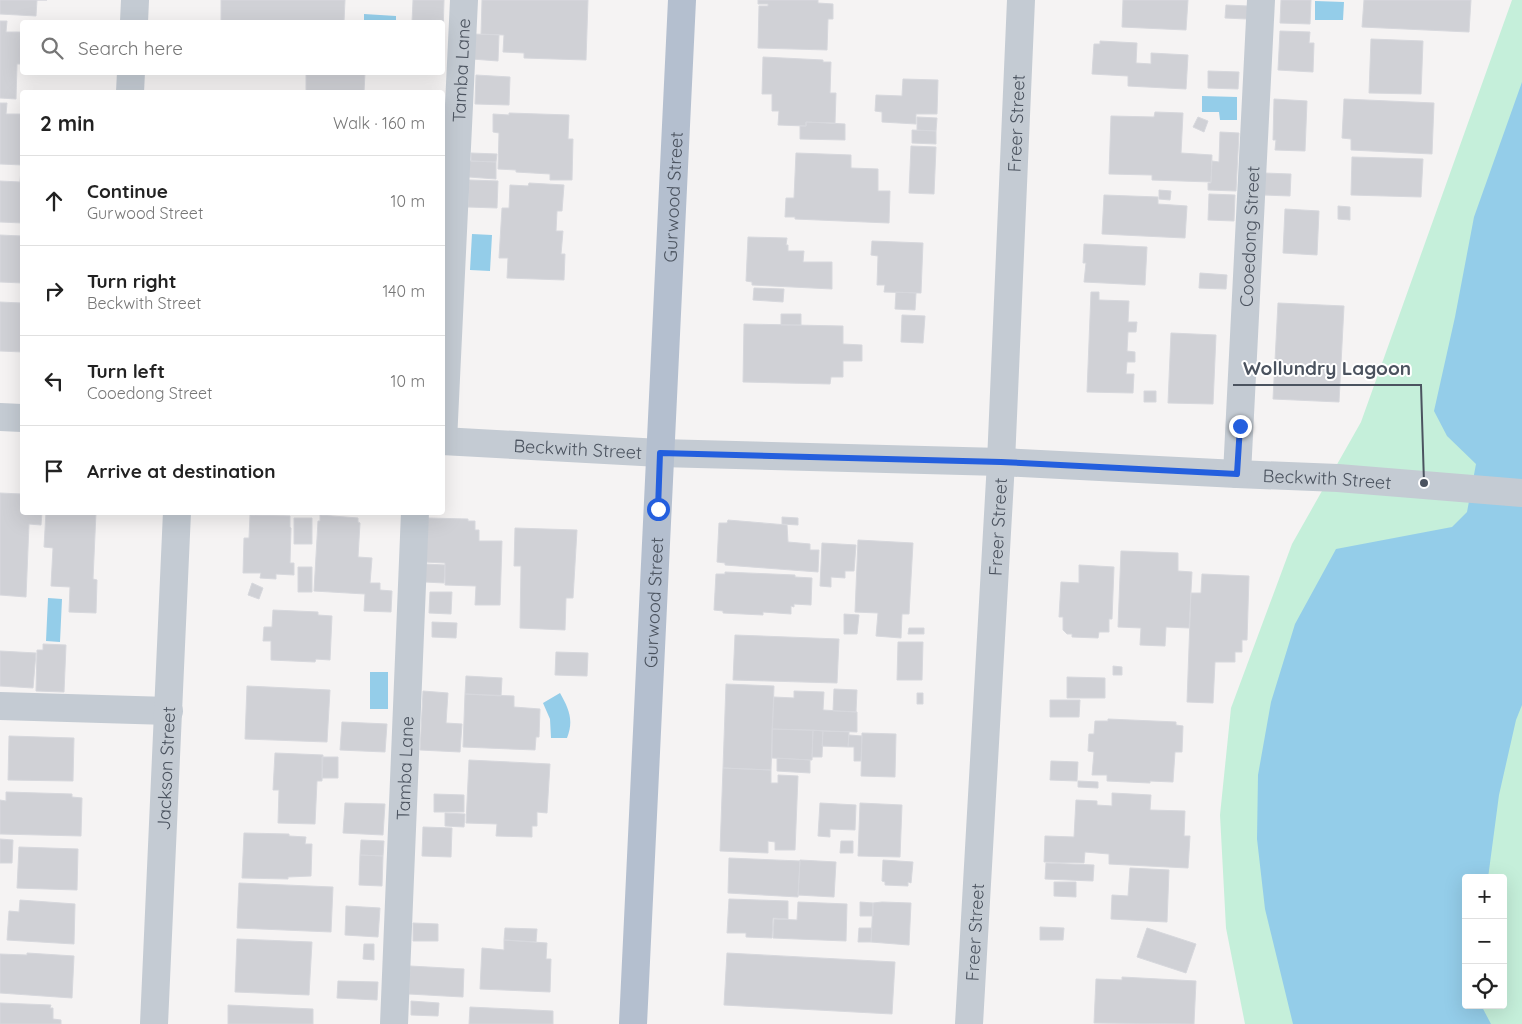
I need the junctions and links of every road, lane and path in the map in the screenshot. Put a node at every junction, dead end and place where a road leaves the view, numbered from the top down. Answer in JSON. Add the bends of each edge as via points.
{"nodes":[{"id":1,"x":135,"y":0,"type":"edge"},
{"id":2,"x":464,"y":0,"type":"edge"},
{"id":3,"x":682,"y":0,"type":"edge"},
{"id":4,"x":1021,"y":0,"type":"edge"},
{"id":5,"x":1261,"y":0,"type":"edge"},
{"id":6,"x":134,"y":20,"type":"edge"},
{"id":7,"x":131,"y":75,"type":"edge"},
{"id":8,"x":130,"y":90,"type":"edge"},
{"id":9,"x":445,"y":399,"type":"edge"},
{"id":10,"x":0,"y":417,"type":"edge"},
{"id":11,"x":20,"y":418,"type":"edge"},
{"id":12,"x":445,"y":441,"type":"edge"},
{"id":13,"x":660,"y":453,"type":"junction"},
{"id":14,"x":1001,"y":462,"type":"junction"},
{"id":15,"x":1237,"y":474,"type":"junction"},
{"id":16,"x":1522,"y":493,"type":"edge"},
{"id":17,"x":177,"y":515,"type":"edge"},
{"id":18,"x":415,"y":515,"type":"edge"},
{"id":19,"x":0,"y":706,"type":"edge"},
{"id":20,"x":168,"y":711,"type":"junction"},
{"id":21,"x":154,"y":1024,"type":"edge"},
{"id":22,"x":394,"y":1024,"type":"edge"},
{"id":23,"x":633,"y":1024,"type":"edge"},
{"id":24,"x":969,"y":1024,"type":"edge"}],
"edges":[{"from":1,"to":6,"type":"street"},
{"from":2,"to":9,"type":"street","name":"Tamba Lane"},
{"from":3,"to":13,"type":"main road","name":"Gurwood Street"},
{"from":4,"to":14,"type":"street","name":"Freer Street"},
{"from":5,"to":15,"type":"street","name":"Cooedong Street"},
{"from":7,"to":8,"type":"street"},
{"from":10,"to":11,"type":"street"},
{"from":12,"to":13,"type":"street","name":"Beckwith Street"},
{"from":13,"to":14,"type":"street","name":"Beckwith Street"},
{"from":13,"to":23,"type":"main road","name":"Gurwood Street"},
{"from":14,"to":15,"type":"street","name":"Beckwith Street"},
{"from":14,"to":24,"type":"street","name":"Freer Street"},
{"from":15,"to":16,"type":"street","name":"Beckwith Street","via":[[1338,478]]},
{"from":17,"to":20,"type":"street","name":"Jackson Street"},
{"from":18,"to":22,"type":"street","name":"Tamba Lane"},
{"from":19,"to":20,"type":"street"},
{"from":20,"to":21,"type":"street","name":"Jackson Street"}]}
